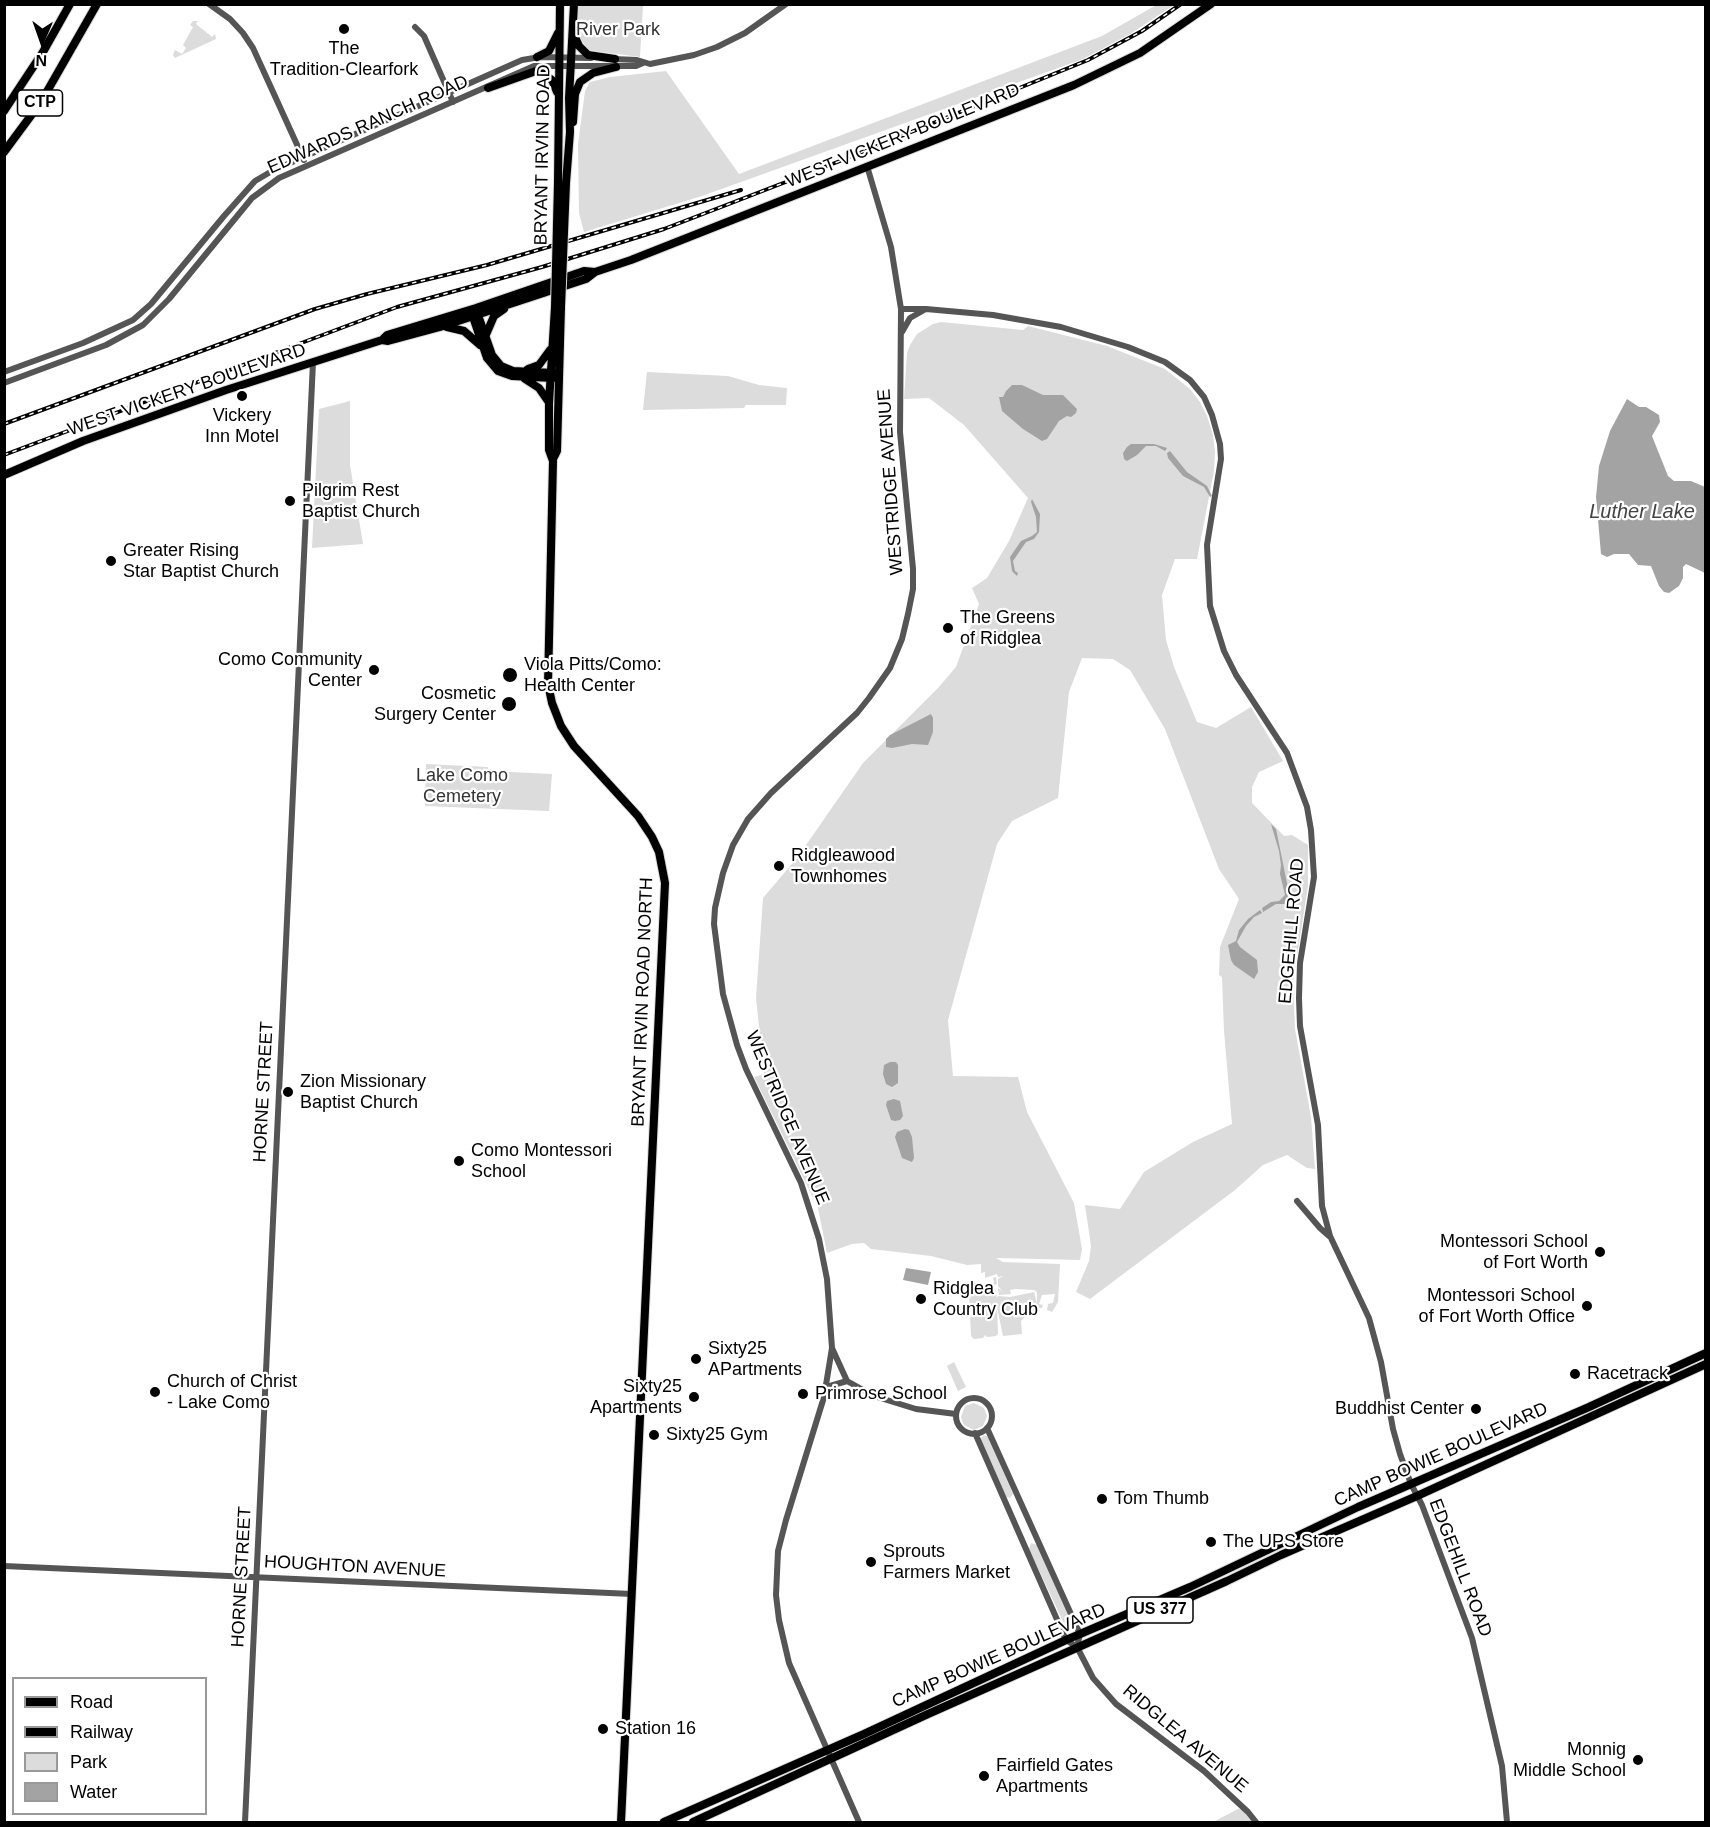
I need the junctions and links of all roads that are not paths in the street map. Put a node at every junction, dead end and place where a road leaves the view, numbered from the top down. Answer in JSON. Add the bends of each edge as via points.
{"nodes":[{"id":1,"x":70,"y":4,"type":"edge"},
{"id":2,"x":97,"y":4,"type":"edge"},
{"id":3,"x":209,"y":4,"type":"edge"},
{"id":4,"x":560,"y":4,"type":"edge"},
{"id":5,"x":574,"y":4,"type":"edge"},
{"id":6,"x":786,"y":4,"type":"edge"},
{"id":7,"x":1210,"y":4,"type":"edge"},
{"id":8,"x":415,"y":27,"type":"dead end"},
{"id":9,"x":560,"y":29,"type":"junction"},
{"id":10,"x":573,"y":31,"type":"junction"},
{"id":11,"x":537,"y":57,"type":"junction"},
{"id":12,"x":561,"y":57,"type":"junction"},
{"id":13,"x":571,"y":57,"type":"junction"},
{"id":14,"x":616,"y":63,"type":"junction"},
{"id":15,"x":561,"y":66,"type":"junction"},
{"id":16,"x":571,"y":66,"type":"junction"},
{"id":17,"x":488,"y":88,"type":"junction"},
{"id":18,"x":449,"y":92,"type":"junction"},
{"id":19,"x":558,"y":99,"type":"junction"},
{"id":20,"x":453,"y":102,"type":"junction"},
{"id":21,"x":4,"y":111,"type":"edge"},
{"id":22,"x":404,"y":111,"type":"junction"},
{"id":23,"x":383,"y":131,"type":"junction"},
{"id":24,"x":570,"y":132,"type":"junction"},
{"id":25,"x":4,"y":153,"type":"edge"},
{"id":26,"x":303,"y":157,"type":"junction"},
{"id":27,"x":306,"y":166,"type":"junction"},
{"id":28,"x":867,"y":166,"type":"junction"},
{"id":29,"x":562,"y":182,"type":"junction"},
{"id":30,"x":231,"y":208,"type":"junction"},
{"id":31,"x":239,"y":214,"type":"junction"},
{"id":32,"x":595,"y":272,"type":"junction"},
{"id":33,"x":528,"y":299,"type":"junction"},
{"id":34,"x":558,"y":307,"type":"junction"},
{"id":35,"x":901,"y":309,"type":"junction"},
{"id":36,"x":926,"y":309,"type":"junction"},
{"id":37,"x":475,"y":312,"type":"junction"},
{"id":38,"x":440,"y":327,"type":"junction"},
{"id":39,"x":901,"y":332,"type":"junction"},
{"id":40,"x":102,"y":334,"type":"junction"},
{"id":41,"x":485,"y":337,"type":"junction"},
{"id":42,"x":382,"y":340,"type":"junction"},
{"id":43,"x":106,"y":345,"type":"junction"},
{"id":44,"x":552,"y":346,"type":"junction"},
{"id":45,"x":483,"y":348,"type":"junction"},
{"id":46,"x":313,"y":362,"type":"junction"},
{"id":47,"x":4,"y":372,"type":"edge"},
{"id":48,"x":522,"y":374,"type":"junction"},
{"id":49,"x":554,"y":375,"type":"junction"},
{"id":50,"x":4,"y":383,"type":"edge"},
{"id":51,"x":549,"y":403,"type":"junction"},
{"id":52,"x":553,"y":459,"type":"junction"},
{"id":53,"x":4,"y":475,"type":"edge"},
{"id":54,"x":1297,"y":1201,"type":"dead end"},
{"id":55,"x":1330,"y":1236,"type":"junction"},
{"id":56,"x":832,"y":1348,"type":"junction"},
{"id":57,"x":1706,"y":1353,"type":"edge"},
{"id":58,"x":1695,"y":1358,"type":"junction"},
{"id":59,"x":1702,"y":1365,"type":"edge"},
{"id":60,"x":847,"y":1381,"type":"junction"},
{"id":61,"x":824,"y":1397,"type":"junction"},
{"id":62,"x":956,"y":1414,"type":"junction"},
{"id":63,"x":987,"y":1428,"type":"junction"},
{"id":64,"x":975,"y":1433,"type":"junction"},
{"id":65,"x":1510,"y":1440,"type":"junction"},
{"id":66,"x":1515,"y":1450,"type":"junction"},
{"id":67,"x":1411,"y":1484,"type":"junction"},
{"id":68,"x":1417,"y":1496,"type":"junction"},
{"id":69,"x":4,"y":1566,"type":"edge"},
{"id":70,"x":257,"y":1578,"type":"junction"},
{"id":71,"x":1190,"y":1587,"type":"junction"},
{"id":72,"x":633,"y":1594,"type":"junction"},
{"id":73,"x":1168,"y":1607,"type":"junction"},
{"id":74,"x":1080,"y":1634,"type":"junction"},
{"id":75,"x":1065,"y":1640,"type":"junction"},
{"id":76,"x":1077,"y":1647,"type":"junction"},
{"id":77,"x":826,"y":1750,"type":"junction"},
{"id":78,"x":831,"y":1760,"type":"junction"},
{"id":79,"x":623,"y":1820,"type":"edge"},
{"id":80,"x":245,"y":1822,"type":"edge"},
{"id":81,"x":664,"y":1822,"type":"edge"},
{"id":82,"x":693,"y":1822,"type":"edge"},
{"id":83,"x":858,"y":1822,"type":"edge"},
{"id":84,"x":1256,"y":1822,"type":"edge"},
{"id":85,"x":1507,"y":1822,"type":"edge"}],
"edges":[{"from":1,"to":21,"type":"highway","number":"CTP"},
{"from":2,"to":25,"type":"highway","number":"CTP","via":[[41,102]]},
{"from":3,"to":26,"type":"street","via":[[230,19],[253,48]]},
{"from":4,"to":9,"type":"main road","name":"BRYANT IRVIN ROAD"},
{"from":5,"to":10,"type":"main road","name":"BRYANT IRVIN ROAD"},
{"from":6,"to":14,"type":"street","via":[[717,47],[636,66]]},
{"from":7,"to":28,"type":"main road","name":"WEST VICKERY BOULEVARD","via":[[1107,70]]},
{"from":8,"to":18,"type":"street","via":[[424,36]]},
{"from":9,"to":11,"type":"main road","via":[[549,51]]},
{"from":9,"to":12,"type":"main road","name":"BRYANT IRVIN ROAD"},
{"from":10,"to":13,"type":"main road","name":"BRYANT IRVIN ROAD"},
{"from":10,"to":14,"type":"main road","via":[[583,52]]},
{"from":11,"to":12,"type":"street","name":"EDWARDS RANCH ROAD"},
{"from":11,"to":18,"type":"street","name":"EDWARDS RANCH ROAD"},
{"from":12,"to":13,"type":"street","name":"EDWARDS RANCH ROAD"},
{"from":12,"to":15,"type":"main road","name":"BRYANT IRVIN ROAD"},
{"from":13,"to":14,"type":"street","name":"EDWARDS RANCH ROAD"},
{"from":13,"to":16,"type":"main road","name":"BRYANT IRVIN ROAD"},
{"from":14,"to":16,"type":"street","name":"EDWARDS RANCH ROAD"},
{"from":14,"to":24,"type":"main road","via":[[580,82]]},
{"from":15,"to":16,"type":"street","name":"EDWARDS RANCH ROAD"},
{"from":15,"to":17,"type":"street","name":"EDWARDS RANCH ROAD","via":[[534,66]]},
{"from":15,"to":19,"type":"main road","name":"BRYANT IRVIN ROAD"},
{"from":16,"to":24,"type":"main road","name":"BRYANT IRVIN ROAD"},
{"from":17,"to":19,"type":"main road","via":[[530,72],[542,72],[552,80]]},
{"from":17,"to":20,"type":"street","name":"EDWARDS RANCH ROAD"},
{"from":18,"to":20,"type":"street"},
{"from":18,"to":22,"type":"street","name":"EDWARDS RANCH ROAD"},
{"from":19,"to":29,"type":"main road","name":"BRYANT IRVIN ROAD"},
{"from":20,"to":23,"type":"street","name":"EDWARDS RANCH ROAD"},
{"from":22,"to":23,"type":"street"},
{"from":22,"to":26,"type":"street","name":"EDWARDS RANCH ROAD"},
{"from":23,"to":27,"type":"street","name":"EDWARDS RANCH ROAD"},
{"from":24,"to":29,"type":"main road","name":"BRYANT IRVIN ROAD"},
{"from":26,"to":27,"type":"street"},
{"from":26,"to":30,"type":"street","name":"EDWARDS RANCH ROAD","via":[[255,181]]},
{"from":27,"to":31,"type":"street","name":"EDWARDS RANCH ROAD","via":[[279,178],[252,198]]},
{"from":28,"to":32,"type":"main road","name":"WEST VICKERY BOULEVARD"},
{"from":28,"to":35,"type":"street","name":"WESTRIDGE AVENUE","via":[[891,247]]},
{"from":29,"to":34,"type":"main road","name":"BRYANT IRVIN ROAD","bridge":true},
{"from":30,"to":31,"type":"street"},
{"from":30,"to":40,"type":"street","name":"EDWARDS RANCH ROAD","via":[[151,304],[133,320]]},
{"from":31,"to":43,"type":"street","name":"EDWARDS RANCH ROAD","via":[[143,325]]},
{"from":32,"to":33,"type":"main road","name":"WEST VICKERY BOULEVARD","via":[[586,279]]},
{"from":32,"to":37,"type":"main road","name":"WEST VICKERY BOULEVARD","via":[[584,271]]},
{"from":33,"to":37,"type":"main road","name":"WEST VICKERY BOULEVARD"},
{"from":33,"to":41,"type":"main road","via":[[494,316]]},
{"from":34,"to":44,"type":"main road","name":"BRYANT IRVIN ROAD NORTH"},
{"from":34,"to":49,"type":"main road","name":"BRYANT IRVIN ROAD NORTH"},
{"from":35,"to":36,"type":"street","name":"EDGEHILL ROAD"},
{"from":35,"to":39,"type":"street","name":"WESTRIDGE AVENUE"},
{"from":36,"to":39,"type":"street","via":[[910,318]]},
{"from":36,"to":55,"type":"street","name":"EDGEHILL ROAD","via":[[1061,327],[1153,356],[1190,380],[1212,415],[1221,452],[1207,544],[1210,606],[1236,675],[1287,753],[1311,830],[1314,877],[1300,963],[1300,1026],[1318,1125],[1322,1206]]},
{"from":37,"to":38,"type":"main road","name":"WEST VICKERY BOULEVARD"},
{"from":37,"to":41,"type":"main road"},
{"from":37,"to":42,"type":"main road","name":"WEST VICKERY BOULEVARD","via":[[387,335]]},
{"from":37,"to":45,"type":"main road"},
{"from":38,"to":42,"type":"main road","name":"WEST VICKERY BOULEVARD"},
{"from":38,"to":45,"type":"main road","via":[[464,330]]},
{"from":39,"to":56,"type":"street","name":"WESTRIDGE AVENUE","via":[[900,432],[913,569],[913,589],[902,639],[884,678],[857,713],[748,819],[723,873],[715,908],[723,994],[737,1044],[814,1219],[827,1279]]},
{"from":40,"to":43,"type":"street"},
{"from":40,"to":47,"type":"street","name":"EDWARDS RANCH ROAD"},
{"from":41,"to":48,"type":"main road","via":[[498,364]]},
{"from":42,"to":46,"type":"main road","name":"WEST VICKERY BOULEVARD"},
{"from":43,"to":50,"type":"street","name":"EDWARDS RANCH ROAD"},
{"from":44,"to":48,"type":"main road","via":[[538,365]]},
{"from":44,"to":49,"type":"main road","name":"BRYANT IRVIN ROAD NORTH"},
{"from":45,"to":48,"type":"main road","via":[[498,371]]},
{"from":46,"to":53,"type":"main road","name":"WEST VICKERY BOULEVARD","via":[[83,441]]},
{"from":46,"to":70,"type":"street","name":"HORNE STREET"},
{"from":48,"to":49,"type":"main road"},
{"from":48,"to":51,"type":"main road"},
{"from":49,"to":51,"type":"main road","name":"BRYANT IRVIN ROAD NORTH"},
{"from":49,"to":52,"type":"main road","name":"BRYANT IRVIN ROAD NORTH","via":[[557,451]]},
{"from":51,"to":52,"type":"main road","name":"BRYANT IRVIN ROAD NORTH","via":[[549,450]]},
{"from":52,"to":72,"type":"main road","name":"BRYANT IRVIN ROAD NORTH","via":[[547,668],[552,702],[574,746],[645,826],[659,852],[665,883]]},
{"from":54,"to":55,"type":"street"},
{"from":55,"to":67,"type":"street","name":"EDGEHILL ROAD","via":[[1369,1318],[1393,1430]]},
{"from":56,"to":60,"type":"street"},
{"from":56,"to":61,"type":"street","name":"WESTRIDGE AVENUE"},
{"from":57,"to":58,"type":"main road","name":"CAMP BOWIE BOULEVARD","number":"US 377"},
{"from":58,"to":59,"type":"main road"},
{"from":58,"to":65,"type":"main road","name":"CAMP BOWIE BOULEVARD","number":"US 377"},
{"from":59,"to":66,"type":"main road","name":"CAMP BOWIE BOULEVARD","number":"US 377"},
{"from":60,"to":61,"type":"street","via":[[830,1386]]},
{"from":60,"to":62,"type":"street","via":[[900,1406]]},
{"from":61,"to":77,"type":"street","name":"WESTRIDGE AVENUE","via":[[783,1530],[776,1588],[786,1653]]},
{"from":62,"to":63,"type":"street","via":[[965,1401],[973,1398],[984,1402],[992,1414]]},
{"from":62,"to":64,"type":"street","via":[[962,1429]]},
{"from":63,"to":64,"type":"street"},
{"from":63,"to":74,"type":"street"},
{"from":64,"to":75,"type":"street"},
{"from":65,"to":66,"type":"main road"},
{"from":65,"to":67,"type":"main road","name":"CAMP BOWIE BOULEVARD","number":"US 377"},
{"from":66,"to":68,"type":"main road","name":"CAMP BOWIE BOULEVARD","number":"US 377"},
{"from":67,"to":68,"type":"street","name":"EDGEHILL ROAD"},
{"from":67,"to":71,"type":"main road","name":"CAMP BOWIE BOULEVARD","number":"US 377"},
{"from":68,"to":73,"type":"main road","name":"CAMP BOWIE BOULEVARD","number":"US 377"},
{"from":68,"to":85,"type":"street","name":"EDGEHILL ROAD","via":[[1472,1638],[1502,1766]]},
{"from":69,"to":70,"type":"street","name":"HOUGHTON AVENUE"},
{"from":70,"to":72,"type":"street","name":"HOUGHTON AVENUE"},
{"from":70,"to":80,"type":"street","name":"HORNE STREET"},
{"from":71,"to":73,"type":"main road","via":[[1168,1600]]},
{"from":71,"to":74,"type":"main road","name":"CAMP BOWIE BOULEVARD","number":"US 377"},
{"from":72,"to":79,"type":"main road"},
{"from":73,"to":76,"type":"main road","name":"CAMP BOWIE BOULEVARD","number":"US 377"},
{"from":74,"to":75,"type":"main road","name":"CAMP BOWIE BOULEVARD","number":"US 377"},
{"from":74,"to":76,"type":"street"},
{"from":75,"to":76,"type":"street"},
{"from":75,"to":77,"type":"main road","name":"CAMP BOWIE BOULEVARD","number":"US 377"},
{"from":76,"to":78,"type":"main road","name":"CAMP BOWIE BOULEVARD","number":"US 377"},
{"from":76,"to":84,"type":"street","name":"RIDGLEA AVENUE","via":[[1093,1678],[1116,1704],[1204,1771]]},
{"from":77,"to":78,"type":"street","name":"WESTRIDGE AVENUE"},
{"from":77,"to":81,"type":"main road","name":"CAMP BOWIE BOULEVARD","number":"US 377"},
{"from":78,"to":82,"type":"main road","name":"CAMP BOWIE BOULEVARD","number":"US 377"},
{"from":78,"to":83,"type":"street","name":"WESTRIDGE AVENUE"}]}
